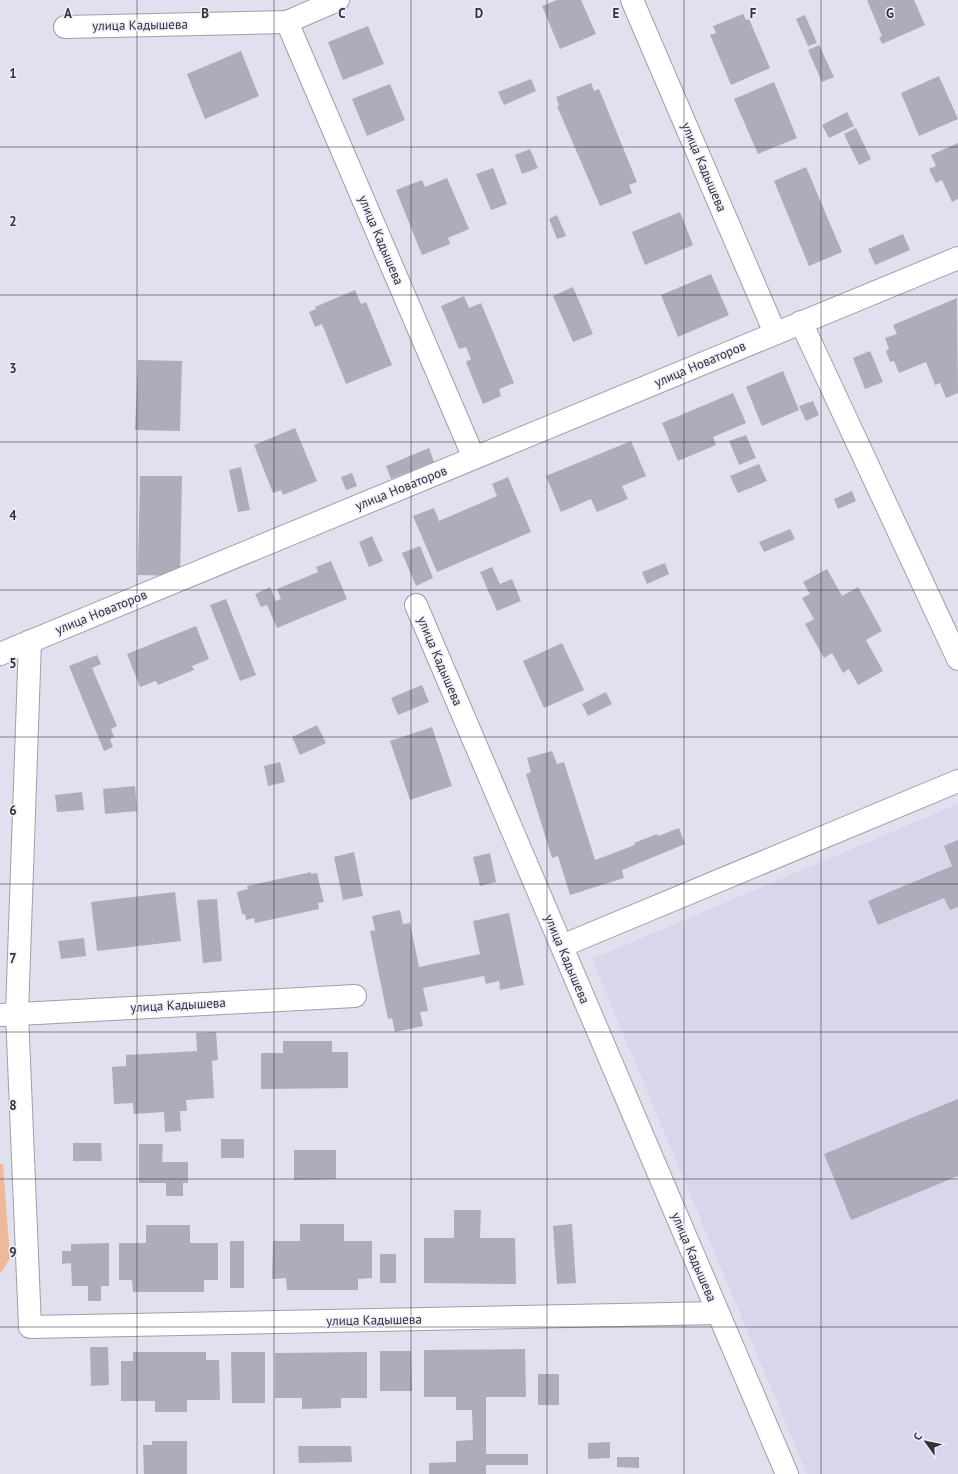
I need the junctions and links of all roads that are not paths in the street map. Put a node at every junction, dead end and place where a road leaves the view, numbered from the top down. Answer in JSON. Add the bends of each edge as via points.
{"nodes":[{"id":1,"x":338,"y":0,"type":"edge"},
{"id":2,"x":632,"y":0,"type":"edge"},
{"id":3,"x":287,"y":22,"type":"junction"},
{"id":4,"x":64,"y":27,"type":"dead end"},
{"id":5,"x":958,"y":258,"type":"edge"},
{"id":6,"x":801,"y":322,"type":"junction"},
{"id":7,"x":775,"y":333,"type":"junction"},
{"id":8,"x":474,"y":458,"type":"junction"},
{"id":9,"x":416,"y":605,"type":"dead end"},
{"id":10,"x":30,"y":641,"type":"junction"},
{"id":11,"x":0,"y":654,"type":"edge"},
{"id":12,"x":958,"y":659,"type":"edge"},
{"id":13,"x":958,"y":781,"type":"edge"},
{"id":14,"x":562,"y":946,"type":"junction"},
{"id":15,"x":355,"y":996,"type":"dead end"},
{"id":16,"x":9,"y":1014,"type":"edge"},
{"id":17,"x":718,"y":1312,"type":"junction"},
{"id":18,"x":787,"y":1474,"type":"edge"}],
"edges":[{"from":1,"to":3,"type":"street","name":"улица Кадышева"},
{"from":2,"to":7,"type":"street","name":"улица Кадышева"},
{"from":3,"to":4,"type":"street","name":"улица Кадышева"},
{"from":3,"to":8,"type":"street","name":"улица Кадышева"},
{"from":5,"to":6,"type":"street","name":"улица Новаторов"},
{"from":6,"to":7,"type":"street","name":"улица Новаторов"},
{"from":6,"to":12,"type":"street"},
{"from":7,"to":8,"type":"street","name":"улица Новаторов"},
{"from":8,"to":10,"type":"street","name":"улица Новаторов"},
{"from":9,"to":14,"type":"street","name":"улица Кадышева"},
{"from":10,"to":11,"type":"street","name":"улица Новаторов"},
{"from":10,"to":16,"type":"street"},
{"from":13,"to":14,"type":"street"},
{"from":14,"to":17,"type":"street","name":"улица Кадышева"},
{"from":15,"to":16,"type":"street","name":"улица Кадышева"},
{"from":16,"to":17,"type":"street","name":"улица Кадышева","via":[[30,1328]]},
{"from":17,"to":18,"type":"street","name":"улица Кадышева"}]}
